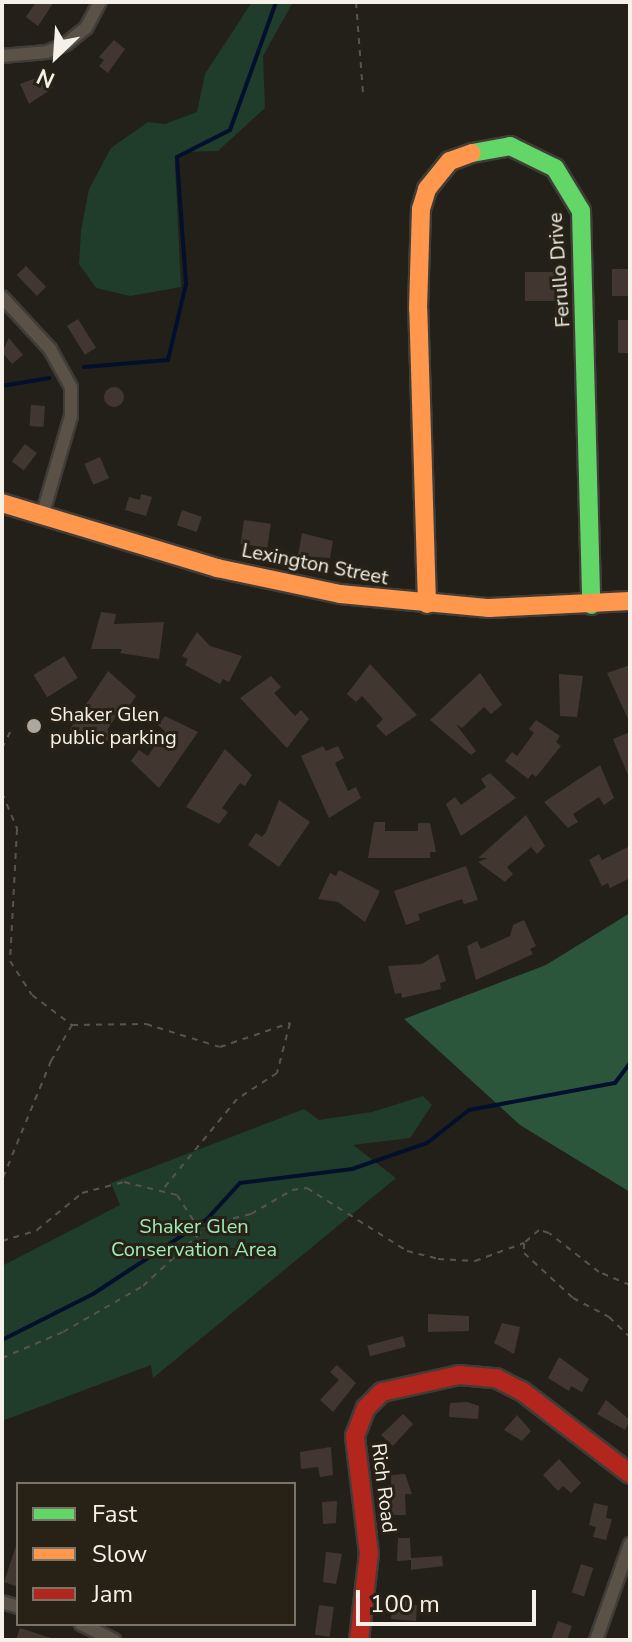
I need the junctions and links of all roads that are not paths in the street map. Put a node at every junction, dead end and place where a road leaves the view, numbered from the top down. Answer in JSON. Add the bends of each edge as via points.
{"nodes":[{"id":1,"x":100,"y":2,"type":"edge"},
{"id":2,"x":2,"y":56,"type":"edge"},
{"id":3,"x":2,"y":297,"type":"edge"},
{"id":4,"x":2,"y":503,"type":"edge"},
{"id":5,"x":43,"y":513,"type":"junction"},
{"id":6,"x":630,"y":601,"type":"edge"},
{"id":7,"x":427,"y":604,"type":"junction"},
{"id":8,"x":591,"y":605,"type":"junction"},
{"id":9,"x":630,"y":1474,"type":"edge"},
{"id":10,"x":630,"y":1544,"type":"edge"},
{"id":11,"x":85,"y":1626,"type":"edge"},
{"id":12,"x":114,"y":1640,"type":"edge"},
{"id":13,"x":359,"y":1640,"type":"edge"},
{"id":14,"x":596,"y":1640,"type":"edge"}],
"edges":[{"from":1,"to":2,"type":"street","via":[[86,28],[66,44],[47,52]]},
{"from":3,"to":5,"type":"street","via":[[60,362],[71,387],[71,416]]},
{"from":4,"to":5,"type":"street","name":"Lexington Street"},
{"from":5,"to":7,"type":"street","name":"Lexington Street","via":[[260,579]]},
{"from":6,"to":8,"type":"street","name":"Lexington Street"},
{"from":7,"to":8,"type":"street","name":"Lexington Street"},
{"from":7,"to":8,"type":"street","name":"Ferullo Drive","via":[[418,309],[421,209],[427,189],[450,161],[487,147],[510,146],[555,168],[581,211]]},
{"from":9,"to":13,"type":"street","name":"Rich Road","via":[[522,1391],[496,1378],[459,1375],[382,1392],[366,1408],[355,1436],[369,1554]]},
{"from":10,"to":14,"type":"street"},
{"from":11,"to":12,"type":"street"}]}
